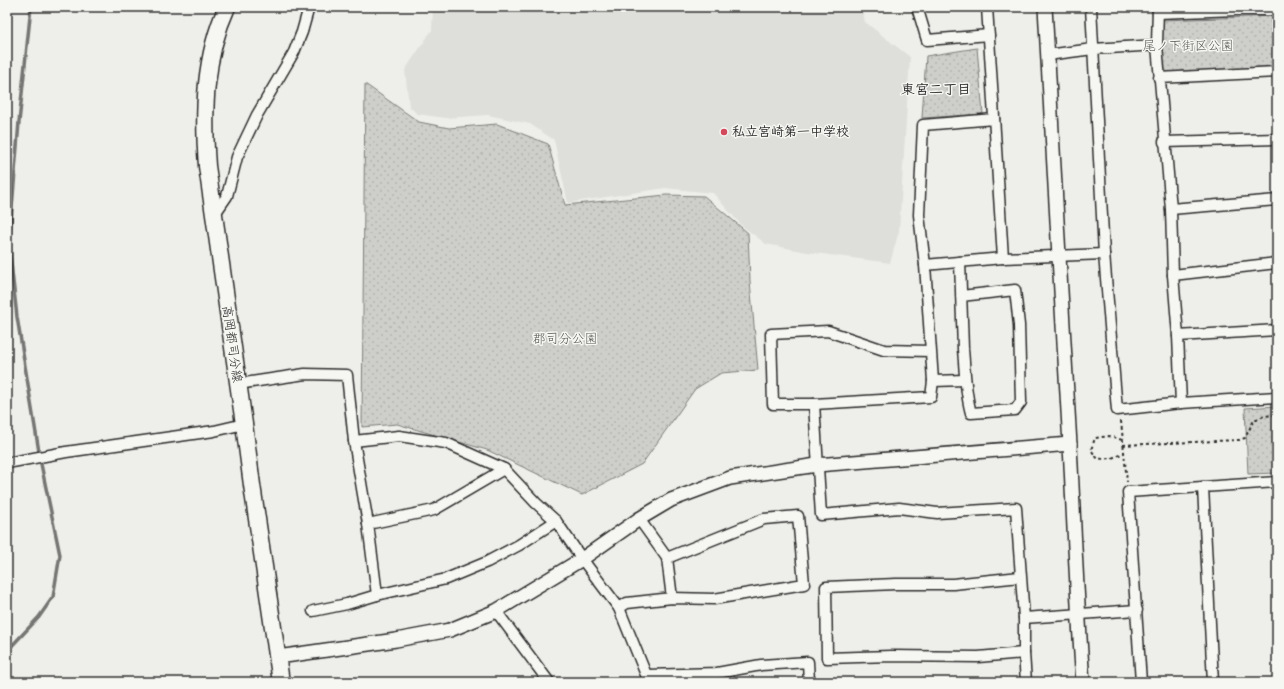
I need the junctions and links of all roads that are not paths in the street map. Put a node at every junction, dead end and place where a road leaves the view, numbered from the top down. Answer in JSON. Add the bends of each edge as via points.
{"nodes":[{"id":1,"x":227,"y":7,"type":"edge"},
{"id":2,"x":309,"y":7,"type":"edge"},
{"id":3,"x":917,"y":7,"type":"edge"},
{"id":4,"x":987,"y":7,"type":"edge"},
{"id":5,"x":1045,"y":7,"type":"edge"},
{"id":6,"x":1091,"y":7,"type":"edge"},
{"id":7,"x":1158,"y":10,"type":"edge"},
{"id":8,"x":1277,"y":10,"type":"edge"},
{"id":9,"x":989,"y":35,"type":"junction"},
{"id":10,"x":1157,"y":45,"type":"junction"},
{"id":11,"x":1093,"y":49,"type":"junction"},
{"id":12,"x":1047,"y":55,"type":"junction"},
{"id":13,"x":1277,"y":72,"type":"edge"},
{"id":14,"x":1159,"y":78,"type":"junction"},
{"id":15,"x":994,"y":119,"type":"junction"},
{"id":16,"x":1277,"y":139,"type":"edge"},
{"id":17,"x":1164,"y":142,"type":"junction"},
{"id":18,"x":1277,"y":200,"type":"edge"},
{"id":19,"x":1170,"y":210,"type":"junction"},
{"id":20,"x":214,"y":215,"type":"junction"},
{"id":21,"x":1104,"y":254,"type":"junction"},
{"id":22,"x":1058,"y":256,"type":"junction"},
{"id":23,"x":1003,"y":258,"type":"junction"},
{"id":24,"x":960,"y":262,"type":"junction"},
{"id":25,"x":1277,"y":263,"type":"edge"},
{"id":26,"x":925,"y":265,"type":"junction"},
{"id":27,"x":1173,"y":275,"type":"junction"},
{"id":28,"x":961,"y":296,"type":"junction"},
{"id":29,"x":1277,"y":330,"type":"edge"},
{"id":30,"x":1178,"y":336,"type":"junction"},
{"id":31,"x":930,"y":351,"type":"junction"},
{"id":32,"x":965,"y":380,"type":"junction"},
{"id":33,"x":933,"y":381,"type":"junction"},
{"id":34,"x":238,"y":384,"type":"junction"},
{"id":35,"x":1277,"y":397,"type":"edge"},
{"id":36,"x":1181,"y":403,"type":"junction"},
{"id":37,"x":814,"y":404,"type":"junction"},
{"id":38,"x":244,"y":424,"type":"junction"},
{"id":39,"x":354,"y":441,"type":"junction"},
{"id":40,"x":1070,"y":444,"type":"junction"},
{"id":41,"x":7,"y":463,"type":"edge"},
{"id":42,"x":817,"y":464,"type":"junction"},
{"id":43,"x":504,"y":469,"type":"junction"},
{"id":44,"x":1277,"y":482,"type":"edge"},
{"id":45,"x":1203,"y":486,"type":"junction"},
{"id":46,"x":639,"y":519,"type":"junction"},
{"id":47,"x":556,"y":522,"type":"junction"},
{"id":48,"x":368,"y":524,"type":"junction"},
{"id":49,"x":667,"y":558,"type":"junction"},
{"id":50,"x":582,"y":559,"type":"junction"},
{"id":51,"x":1020,"y":577,"type":"junction"},
{"id":52,"x":377,"y":595,"type":"junction"},
{"id":53,"x":672,"y":598,"type":"junction"},
{"id":54,"x":619,"y":608,"type":"junction"},
{"id":55,"x":1137,"y":610,"type":"junction"},
{"id":56,"x":313,"y":611,"type":"dead end"},
{"id":57,"x":496,"y":611,"type":"junction"},
{"id":58,"x":1078,"y":614,"type":"junction"},
{"id":59,"x":1024,"y":618,"type":"junction"},
{"id":60,"x":1024,"y":653,"type":"junction"},
{"id":61,"x":278,"y":657,"type":"junction"},
{"id":62,"x":648,"y":678,"type":"edge"},
{"id":63,"x":547,"y":681,"type":"edge"},
{"id":64,"x":281,"y":682,"type":"edge"},
{"id":65,"x":809,"y":682,"type":"edge"},
{"id":66,"x":1026,"y":682,"type":"edge"},
{"id":67,"x":1083,"y":682,"type":"edge"},
{"id":68,"x":1141,"y":682,"type":"edge"},
{"id":69,"x":1213,"y":682,"type":"edge"}],
"edges":[{"from":1,"to":20,"type":"main road","name":"高岡都司分線","via":[[213,51],[206,90],[205,132]]},
{"from":2,"to":20,"type":"street","via":[[294,52],[257,115],[237,156],[227,196]]},
{"from":3,"to":9,"type":"street","via":[[927,40]]},
{"from":4,"to":9,"type":"street"},
{"from":5,"to":12,"type":"street"},
{"from":6,"to":11,"type":"street"},
{"from":7,"to":8,"type":"street"},
{"from":7,"to":10,"type":"street"},
{"from":9,"to":15,"type":"street"},
{"from":10,"to":11,"type":"street"},
{"from":10,"to":14,"type":"street"},
{"from":11,"to":12,"type":"street"},
{"from":11,"to":21,"type":"street"},
{"from":12,"to":22,"type":"street"},
{"from":13,"to":14,"type":"street"},
{"from":14,"to":17,"type":"street"},
{"from":15,"to":23,"type":"street"},
{"from":15,"to":26,"type":"street","via":[[923,125],[919,215]]},
{"from":16,"to":17,"type":"street"},
{"from":17,"to":19,"type":"street"},
{"from":18,"to":19,"type":"street"},
{"from":19,"to":27,"type":"street"},
{"from":20,"to":34,"type":"main road","name":"高岡都司分線"},
{"from":21,"to":22,"type":"street"},
{"from":21,"to":36,"type":"street","via":[[1117,410]]},
{"from":22,"to":23,"type":"street"},
{"from":22,"to":40,"type":"street"},
{"from":23,"to":24,"type":"street"},
{"from":24,"to":26,"type":"street"},
{"from":24,"to":28,"type":"street"},
{"from":25,"to":27,"type":"street"},
{"from":26,"to":31,"type":"street"},
{"from":27,"to":30,"type":"street"},
{"from":28,"to":32,"type":"street"},
{"from":28,"to":32,"type":"street","via":[[1015,290],[1019,326],[1021,402],[1015,410],[971,413]]},
{"from":29,"to":30,"type":"street"},
{"from":30,"to":36,"type":"street"},
{"from":31,"to":33,"type":"street"},
{"from":31,"to":37,"type":"street","via":[[884,350],[828,331],[771,334],[773,404]]},
{"from":32,"to":33,"type":"street"},
{"from":33,"to":37,"type":"street","via":[[930,397]]},
{"from":34,"to":38,"type":"main road","name":"高岡都司分線"},
{"from":34,"to":39,"type":"street","via":[[305,374],[347,375]]},
{"from":35,"to":36,"type":"street"},
{"from":37,"to":42,"type":"street"},
{"from":38,"to":41,"type":"street","via":[[214,431]]},
{"from":38,"to":61,"type":"main road","name":"高岡都司分線"},
{"from":39,"to":43,"type":"street","via":[[399,436],[446,443]]},
{"from":39,"to":48,"type":"street"},
{"from":40,"to":42,"type":"street"},
{"from":40,"to":58,"type":"street"},
{"from":42,"to":46,"type":"street","via":[[730,478],[671,500]]},
{"from":42,"to":51,"type":"street","via":[[821,515],[899,508],[937,513],[1016,508]]},
{"from":43,"to":47,"type":"street"},
{"from":43,"to":48,"type":"street","via":[[434,510]]},
{"from":44,"to":45,"type":"street"},
{"from":45,"to":55,"type":"street","via":[[1128,492]]},
{"from":45,"to":69,"type":"street"},
{"from":46,"to":49,"type":"street"},
{"from":46,"to":50,"type":"street"},
{"from":47,"to":50,"type":"street"},
{"from":47,"to":52,"type":"street","via":[[487,562],[446,579]]},
{"from":48,"to":52,"type":"street"},
{"from":49,"to":53,"type":"street"},
{"from":49,"to":53,"type":"street","via":[[764,519],[798,516],[804,584],[714,599]]},
{"from":50,"to":54,"type":"street"},
{"from":50,"to":57,"type":"street"},
{"from":51,"to":59,"type":"street"},
{"from":51,"to":60,"type":"street","via":[[953,584],[826,587],[827,658],[978,657]]},
{"from":52,"to":56,"type":"street"},
{"from":53,"to":54,"type":"street","via":[[627,603]]},
{"from":54,"to":62,"type":"street"},
{"from":55,"to":58,"type":"street"},
{"from":55,"to":68,"type":"street"},
{"from":57,"to":61,"type":"street","via":[[450,630]]},
{"from":57,"to":63,"type":"street"},
{"from":58,"to":59,"type":"street"},
{"from":58,"to":67,"type":"street"},
{"from":59,"to":60,"type":"street"},
{"from":60,"to":66,"type":"street"},
{"from":61,"to":64,"type":"main road","name":"高岡都司分線"},
{"from":62,"to":65,"type":"street","via":[[808,662]]}]}
